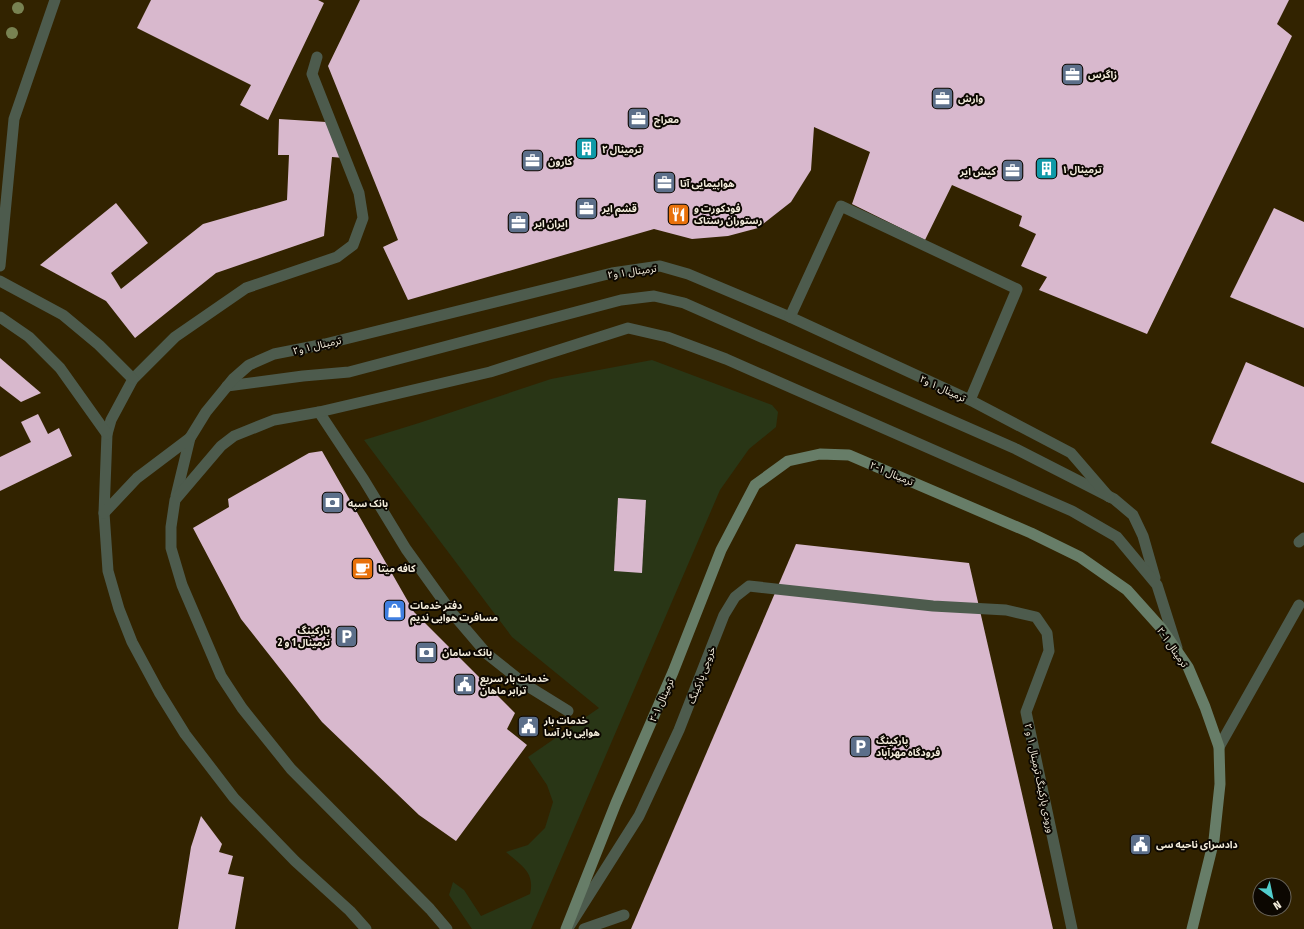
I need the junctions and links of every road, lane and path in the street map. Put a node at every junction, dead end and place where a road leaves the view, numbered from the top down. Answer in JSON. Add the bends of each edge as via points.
{"nodes":[{"id":1,"x":55,"y":0,"type":"edge"},
{"id":2,"x":317,"y":57,"type":"dead end"},
{"id":3,"x":0,"y":266,"type":"edge"},
{"id":4,"x":0,"y":281,"type":"edge"},
{"id":5,"x":0,"y":317,"type":"edge"},
{"id":6,"x":790,"y":317,"type":"junction"},
{"id":7,"x":133,"y":379,"type":"junction"},
{"id":8,"x":227,"y":386,"type":"junction"},
{"id":9,"x":970,"y":400,"type":"junction"},
{"id":10,"x":319,"y":412,"type":"junction"},
{"id":11,"x":107,"y":434,"type":"junction"},
{"id":12,"x":190,"y":438,"type":"junction"},
{"id":13,"x":1109,"y":497,"type":"junction"},
{"id":14,"x":175,"y":500,"type":"junction"},
{"id":15,"x":104,"y":514,"type":"junction"},
{"id":16,"x":1157,"y":585,"type":"junction"},
{"id":17,"x":1298,"y":604,"type":"dead end"},
{"id":18,"x":933,"y":606,"type":"joint"},
{"id":19,"x":1178,"y":653,"type":"junction"},
{"id":20,"x":568,"y":711,"type":"dead end"},
{"id":21,"x":1219,"y":747,"type":"junction"},
{"id":22,"x":624,"y":915,"type":"dead end"},
{"id":23,"x":366,"y":929,"type":"edge"},
{"id":24,"x":447,"y":929,"type":"edge"},
{"id":25,"x":567,"y":929,"type":"edge"},
{"id":26,"x":584,"y":929,"type":"edge"},
{"id":27,"x":1072,"y":929,"type":"edge"},
{"id":28,"x":1192,"y":929,"type":"edge"}],
"edges":[{"from":1,"to":3,"type":"street","via":[[14,119]]},
{"from":2,"to":7,"type":"street","via":[[312,74],[359,193],[363,218],[353,245],[337,257],[246,288],[175,337]]},
{"from":4,"to":7,"type":"street","via":[[63,315],[99,345]]},
{"from":5,"to":11,"type":"street","via":[[28,337],[60,368]]},
{"from":6,"to":8,"type":"street","name":"ترمینال ۱ و۲","via":[[688,274],[660,266],[612,273],[325,344],[274,354],[249,365]]},
{"from":6,"to":9,"type":"street","name":"ترمینال ۱ و۲"},
{"from":6,"to":9,"type":"street","via":[[841,206],[1017,289]]},
{"from":7,"to":11,"type":"street","via":[[111,420]]},
{"from":8,"to":12,"type":"street","name":"ترمینال ۱ و۲","via":[[206,412]]},
{"from":8,"to":13,"type":"street","via":[[349,372],[621,300],[654,296],[684,303],[1016,449]]},
{"from":9,"to":13,"type":"street","name":"ترمینال ۱ و۲","via":[[1071,453]]},
{"from":10,"to":14,"type":"street","via":[[274,420],[234,436],[221,446]]},
{"from":10,"to":16,"type":"street","via":[[490,372],[628,328],[667,337],[726,358],[1072,511],[1118,537]]},
{"from":10,"to":20,"type":"street","via":[[406,549],[452,612],[488,654],[526,685]]},
{"from":11,"to":15,"type":"street"},
{"from":12,"to":14,"type":"street"},
{"from":12,"to":15,"type":"street","via":[[137,478]]},
{"from":13,"to":16,"type":"street","via":[[1133,514],[1143,536]]},
{"from":14,"to":24,"type":"street","via":[[171,548],[182,585],[221,676],[242,708],[291,769],[430,908]]},
{"from":15,"to":23,"type":"street","via":[[108,571],[119,609],[132,642],[170,710],[234,798]]},
{"from":16,"to":19,"type":"street"},
{"from":17,"to":21,"type":"street"},
{"from":18,"to":25,"type":"street","name":"خروجی پارکینگ","via":[[749,586],[735,597],[724,615],[679,730],[639,816]]},
{"from":18,"to":27,"type":"street","name":"ورودی پارکینگ ترمینال ۱ و ۲","via":[[1013,611],[1036,617],[1046,633],[1049,651],[1026,712]]},
{"from":19,"to":21,"type":"main road","name":"ترمینال ۱-۲","via":[[1188,667]]},
{"from":19,"to":25,"type":"main road","name":"ترمینال ۱-۲","via":[[1162,629],[1127,590],[1080,557],[1031,533],[849,455],[820,454],[788,461],[755,485],[721,550],[674,672],[616,803]]},
{"from":21,"to":28,"type":"main road","name":"ترمینال ۱-۲","via":[[1220,784],[1215,833]]},
{"from":22,"to":26,"type":"street"}]}
